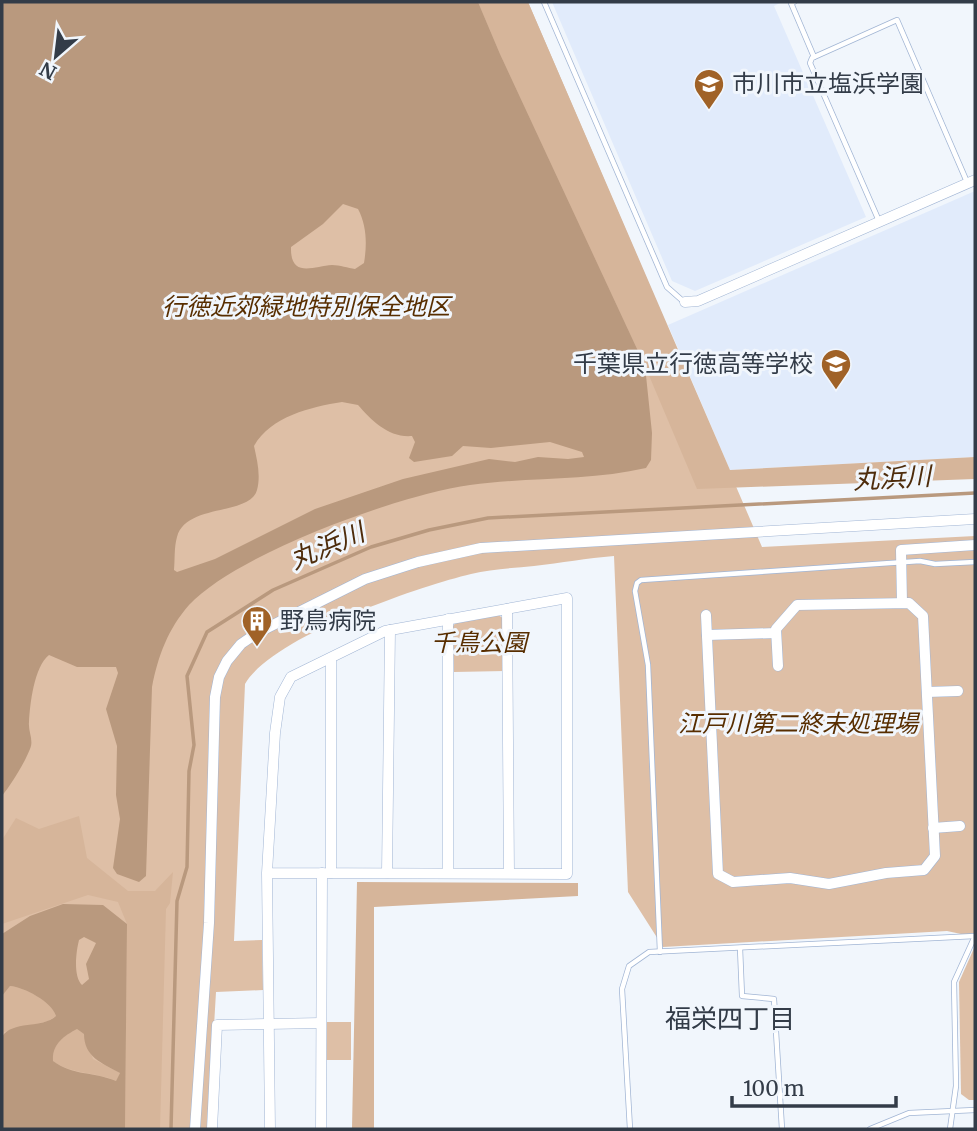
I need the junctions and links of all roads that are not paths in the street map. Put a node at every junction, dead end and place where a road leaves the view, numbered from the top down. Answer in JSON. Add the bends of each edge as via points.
{"nodes":[{"id":1,"x":544,"y":2,"type":"edge"},
{"id":2,"x":794,"y":2,"type":"edge"},
{"id":3,"x":814,"y":57,"type":"junction"},
{"id":4,"x":972,"y":181,"type":"edge"},
{"id":5,"x":880,"y":221,"type":"junction"},
{"id":6,"x":685,"y":302,"type":"joint"},
{"id":7,"x":975,"y":519,"type":"edge"},
{"id":8,"x":975,"y":545,"type":"edge"},
{"id":9,"x":901,"y":562,"type":"junction"},
{"id":10,"x":975,"y":562,"type":"edge"},
{"id":11,"x":902,"y":603,"type":"junction"},
{"id":12,"x":507,"y":608,"type":"junction"},
{"id":13,"x":706,"y":615,"type":"dead end"},
{"id":14,"x":448,"y":619,"type":"junction"},
{"id":15,"x":390,"y":630,"type":"junction"},
{"id":16,"x":776,"y":633,"type":"junction"},
{"id":17,"x":707,"y":635,"type":"junction"},
{"id":18,"x":331,"y":658,"type":"junction"},
{"id":19,"x":778,"y":666,"type":"dead end"},
{"id":20,"x":958,"y":691,"type":"dead end"},
{"id":21,"x":927,"y":692,"type":"junction"},
{"id":22,"x":960,"y":826,"type":"dead end"},
{"id":23,"x":933,"y":828,"type":"junction"},
{"id":24,"x":267,"y":873,"type":"junction"},
{"id":25,"x":326,"y":873,"type":"junction"},
{"id":26,"x":387,"y":873,"type":"junction"},
{"id":27,"x":448,"y":873,"type":"junction"},
{"id":28,"x":509,"y":873,"type":"junction"},
{"id":29,"x":975,"y":936,"type":"edge"},
{"id":30,"x":740,"y":948,"type":"junction"},
{"id":31,"x":660,"y":952,"type":"junction"},
{"id":32,"x":321,"y":1023,"type":"junction"},
{"id":33,"x":268,"y":1024,"type":"junction"},
{"id":34,"x":975,"y":1110,"type":"edge"},
{"id":35,"x":952,"y":1111,"type":"junction"},
{"id":36,"x":195,"y":1129,"type":"edge"},
{"id":37,"x":212,"y":1129,"type":"edge"},
{"id":38,"x":270,"y":1129,"type":"edge"},
{"id":39,"x":321,"y":1129,"type":"edge"},
{"id":40,"x":630,"y":1129,"type":"edge"},
{"id":41,"x":782,"y":1129,"type":"edge"},
{"id":42,"x":870,"y":1129,"type":"edge"},
{"id":43,"x":950,"y":1129,"type":"edge"}],
"edges":[{"from":1,"to":6,"type":"lane","via":[[667,287]]},
{"from":2,"to":3,"type":"lane"},
{"from":3,"to":4,"type":"lane","via":[[897,20]]},
{"from":3,"to":5,"type":"lane","via":[[810,64]]},
{"from":4,"to":5,"type":"street"},
{"from":5,"to":6,"type":"street","via":[[698,301]]},
{"from":7,"to":36,"type":"street","via":[[481,548],[365,579],[246,639],[227,661],[215,697],[209,923]]},
{"from":8,"to":9,"type":"street","via":[[901,550]]},
{"from":9,"to":10,"type":"lane"},
{"from":9,"to":11,"type":"street"},
{"from":9,"to":31,"type":"lane","via":[[637,583],[648,665]]},
{"from":11,"to":16,"type":"street","via":[[803,604],[793,609]]},
{"from":11,"to":21,"type":"street","via":[[914,606],[923,616]]},
{"from":12,"to":14,"type":"street"},
{"from":12,"to":28,"type":"street"},
{"from":12,"to":28,"type":"street","via":[[567,598],[567,874]]},
{"from":13,"to":17,"type":"street"},
{"from":14,"to":15,"type":"street"},
{"from":14,"to":27,"type":"street"},
{"from":15,"to":18,"type":"street"},
{"from":15,"to":26,"type":"street"},
{"from":16,"to":17,"type":"street"},
{"from":16,"to":19,"type":"street"},
{"from":17,"to":23,"type":"street","via":[[719,874],[733,882],[790,878],[829,884],[924,870],[935,856]]},
{"from":18,"to":24,"type":"street","via":[[291,677],[280,697]]},
{"from":18,"to":25,"type":"street"},
{"from":20,"to":21,"type":"street"},
{"from":21,"to":23,"type":"street"},
{"from":22,"to":23,"type":"street"},
{"from":24,"to":25,"type":"street"},
{"from":24,"to":33,"type":"street"},
{"from":25,"to":26,"type":"street"},
{"from":25,"to":32,"type":"street"},
{"from":26,"to":27,"type":"street"},
{"from":27,"to":28,"type":"street"},
{"from":29,"to":30,"type":"lane"},
{"from":29,"to":35,"type":"lane","via":[[954,982],[956,1086]]},
{"from":30,"to":31,"type":"lane"},
{"from":30,"to":41,"type":"lane","via":[[742,996],[774,999]]},
{"from":31,"to":40,"type":"lane","via":[[639,957],[623,979]]},
{"from":32,"to":33,"type":"street"},
{"from":32,"to":39,"type":"street"},
{"from":33,"to":37,"type":"street","via":[[217,1025]]},
{"from":33,"to":38,"type":"street"},
{"from":34,"to":35,"type":"lane"},
{"from":35,"to":42,"type":"lane","via":[[909,1113]]},
{"from":35,"to":43,"type":"lane"}]}
